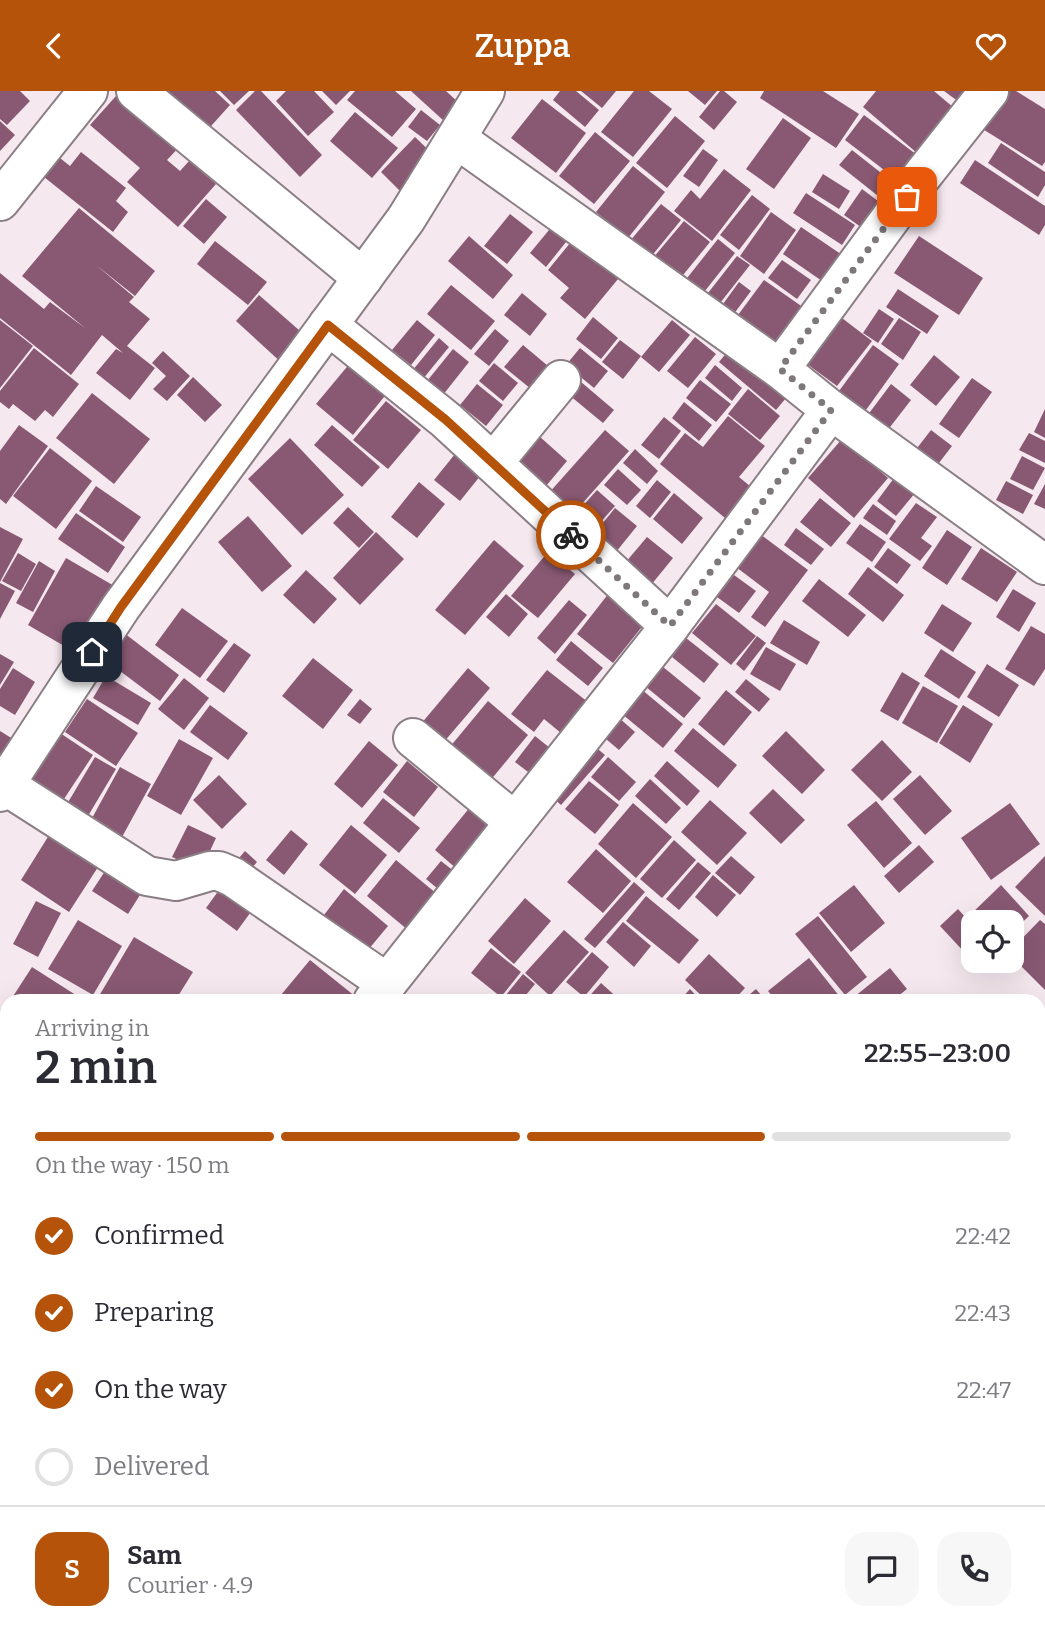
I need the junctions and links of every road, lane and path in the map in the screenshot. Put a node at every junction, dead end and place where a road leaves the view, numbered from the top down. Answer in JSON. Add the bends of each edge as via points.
{"nodes":[{"id":1,"x":88,"y":91,"type":"edge"},
{"id":2,"x":136,"y":91,"type":"edge"},
{"id":3,"x":485,"y":91,"type":"edge"},
{"id":4,"x":989,"y":91,"type":"edge"},
{"id":5,"x":457,"y":139,"type":"junction"},
{"id":6,"x":0,"y":201,"type":"edge"},
{"id":7,"x":363,"y":278,"type":"junction"},
{"id":8,"x":328,"y":325,"type":"junction"},
{"id":9,"x":780,"y":369,"type":"junction"},
{"id":10,"x":561,"y":380,"type":"dead end"},
{"id":11,"x":831,"y":410,"type":"junction"},
{"id":12,"x":493,"y":463,"type":"junction"},
{"id":13,"x":1045,"y":565,"type":"edge"},
{"id":14,"x":670,"y":626,"type":"junction"},
{"id":15,"x":413,"y":738,"type":"dead end"},
{"id":16,"x":2,"y":787,"type":"edge"},
{"id":17,"x":515,"y":822,"type":"junction"},
{"id":18,"x":380,"y":992,"type":"edge"}],
"edges":[{"from":1,"to":6,"type":"street"},
{"from":2,"to":7,"type":"street"},
{"from":3,"to":5,"type":"street"},
{"from":4,"to":9,"type":"street"},
{"from":5,"to":7,"type":"street"},
{"from":5,"to":9,"type":"street"},
{"from":7,"to":8,"type":"street"},
{"from":8,"to":12,"type":"street"},
{"from":8,"to":16,"type":"street","via":[[121,607]]},
{"from":9,"to":11,"type":"street"},
{"from":10,"to":12,"type":"street"},
{"from":11,"to":13,"type":"street"},
{"from":11,"to":14,"type":"street"},
{"from":12,"to":14,"type":"street"},
{"from":14,"to":17,"type":"street"},
{"from":15,"to":17,"type":"street"},
{"from":16,"to":18,"type":"street","via":[[147,876],[176,881],[219,871],[233,877]]},
{"from":17,"to":18,"type":"street"}]}
